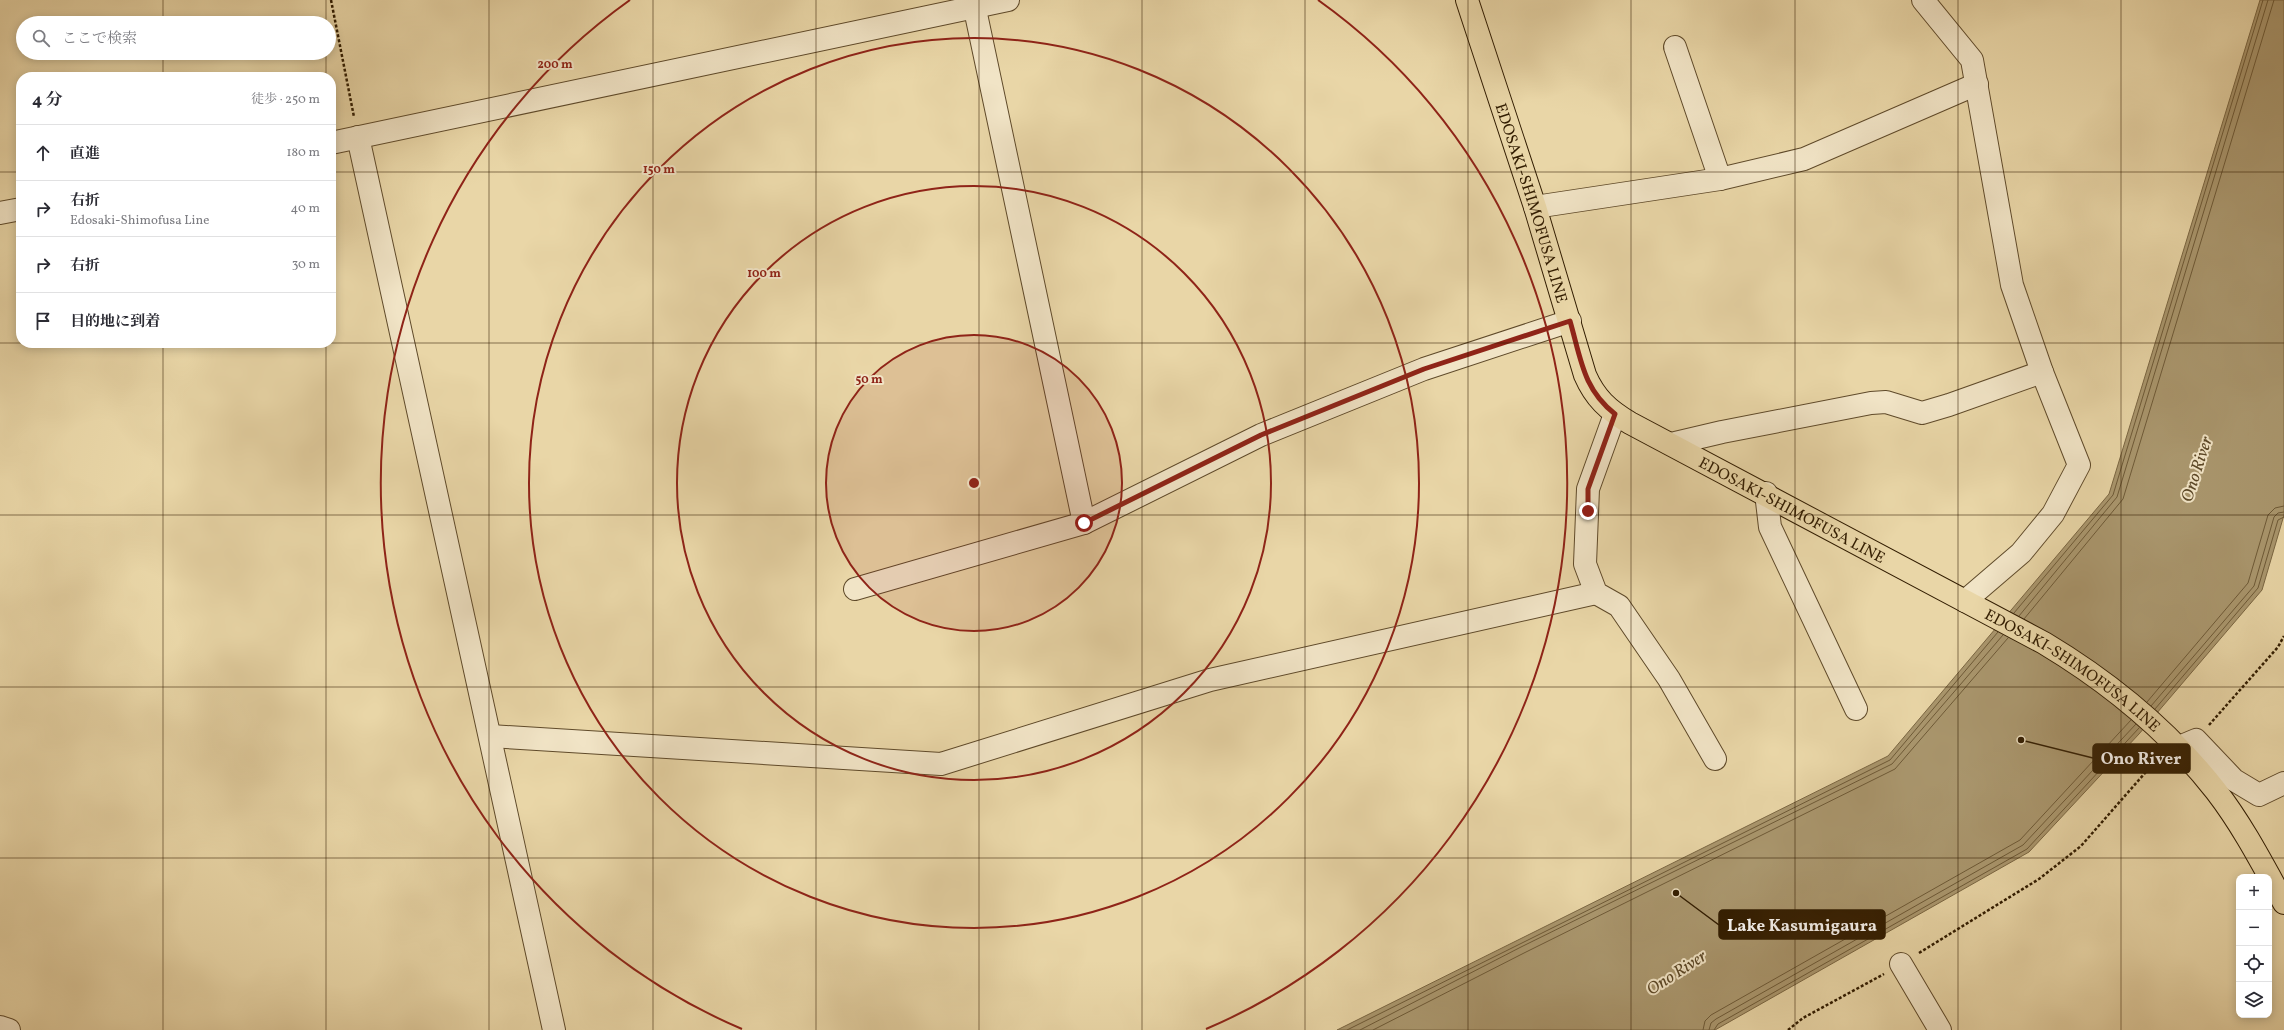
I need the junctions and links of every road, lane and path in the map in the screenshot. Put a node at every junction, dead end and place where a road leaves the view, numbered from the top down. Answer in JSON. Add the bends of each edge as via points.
{"nodes":[{"id":1,"x":331,"y":0,"type":"edge"},
{"id":2,"x":1008,"y":0,"type":"edge"},
{"id":3,"x":1467,"y":0,"type":"edge"},
{"id":4,"x":1923,"y":0,"type":"edge"},
{"id":5,"x":974,"y":4,"type":"edge"},
{"id":6,"x":334,"y":16,"type":"edge"},
{"id":7,"x":336,"y":25,"type":"edge"},
{"id":8,"x":1675,"y":47,"type":"dead end"},
{"id":9,"x":1977,"y":84,"type":"junction"},
{"id":10,"x":358,"y":137,"type":"junction"},
{"id":11,"x":336,"y":142,"type":"edge"},
{"id":12,"x":1720,"y":179,"type":"junction"},
{"id":13,"x":1535,"y":206,"type":"junction"},
{"id":14,"x":16,"y":210,"type":"edge"},
{"id":15,"x":0,"y":213,"type":"edge"},
{"id":16,"x":1570,"y":321,"type":"junction"},
{"id":17,"x":2042,"y":372,"type":"junction"},
{"id":18,"x":1615,"y":414,"type":"junction"},
{"id":19,"x":1671,"y":444,"type":"junction"},
{"id":20,"x":1766,"y":493,"type":"junction"},
{"id":21,"x":1084,"y":523,"type":"junction"},
{"id":22,"x":855,"y":589,"type":"dead end"},
{"id":23,"x":1596,"y":593,"type":"junction"},
{"id":24,"x":1971,"y":604,"type":"junction"},
{"id":25,"x":2284,"y":636,"type":"edge"},
{"id":26,"x":1856,"y":709,"type":"dead end"},
{"id":27,"x":2206,"y":728,"type":"dead end"},
{"id":28,"x":490,"y":736,"type":"junction"},
{"id":29,"x":2177,"y":748,"type":"junction"},
{"id":30,"x":1715,"y":759,"type":"dead end"},
{"id":31,"x":2284,"y":783,"type":"edge"},
{"id":32,"x":2284,"y":903,"type":"edge"},
{"id":33,"x":1901,"y":964,"type":"junction"},
{"id":34,"x":0,"y":1027,"type":"edge"},
{"id":35,"x":9,"y":1030,"type":"edge"},
{"id":36,"x":554,"y":1030,"type":"edge"},
{"id":37,"x":1788,"y":1030,"type":"edge"},
{"id":38,"x":1940,"y":1030,"type":"edge"}],
"edges":[{"from":1,"to":6,"type":"path"},
{"from":2,"to":5,"type":"street"},
{"from":3,"to":13,"type":"main road","name":"EDOSAKI-SHIMOFUSA LINE"},
{"from":4,"to":9,"type":"street","via":[[1972,60]]},
{"from":5,"to":10,"type":"street"},
{"from":5,"to":21,"type":"street"},
{"from":7,"to":10,"type":"path"},
{"from":8,"to":12,"type":"street"},
{"from":9,"to":12,"type":"street","via":[[1804,160]]},
{"from":9,"to":17,"type":"street","via":[[2012,284]]},
{"from":10,"to":11,"type":"street"},
{"from":10,"to":28,"type":"street"},
{"from":12,"to":13,"type":"street"},
{"from":13,"to":16,"type":"main road","name":"EDOSAKI-SHIMOFUSA LINE"},
{"from":14,"to":15,"type":"street"},
{"from":16,"to":18,"type":"main road","name":"EDOSAKI-SHIMOFUSA LINE","via":[[1592,391]]},
{"from":16,"to":21,"type":"street","via":[[1424,369],[1261,435]]},
{"from":17,"to":19,"type":"street","via":[[1922,413],[1886,402],[1871,403]]},
{"from":17,"to":24,"type":"street","via":[[2079,465],[2053,514]]},
{"from":18,"to":19,"type":"main road","name":"EDOSAKI-SHIMOFUSA LINE"},
{"from":18,"to":23,"type":"street","via":[[1588,489],[1585,564]]},
{"from":19,"to":20,"type":"main road","name":"EDOSAKI-SHIMOFUSA LINE"},
{"from":20,"to":24,"type":"main road","name":"EDOSAKI-SHIMOFUSA LINE"},
{"from":20,"to":26,"type":"street","via":[[1770,527]]},
{"from":21,"to":22,"type":"street"},
{"from":23,"to":28,"type":"street","via":[[1210,680],[941,764]]},
{"from":23,"to":30,"type":"street","via":[[1619,606],[1669,679]]},
{"from":24,"to":29,"type":"main road","name":"EDOSAKI-SHIMOFUSA LINE","via":[[2070,659],[2131,704]]},
{"from":25,"to":27,"type":"path"},
{"from":28,"to":36,"type":"street"},
{"from":29,"to":31,"type":"street","via":[[2196,740],[2234,780],[2259,795]]},
{"from":29,"to":32,"type":"main road","name":"EDOSAKI-SHIMOFUSA LINE","via":[[2216,792],[2238,822]]},
{"from":29,"to":33,"type":"path","via":[[2158,757],[2081,846],[2039,879]]},
{"from":33,"to":37,"type":"path","via":[[1803,1018]]},
{"from":33,"to":38,"type":"street"},
{"from":34,"to":35,"type":"street"}]}
